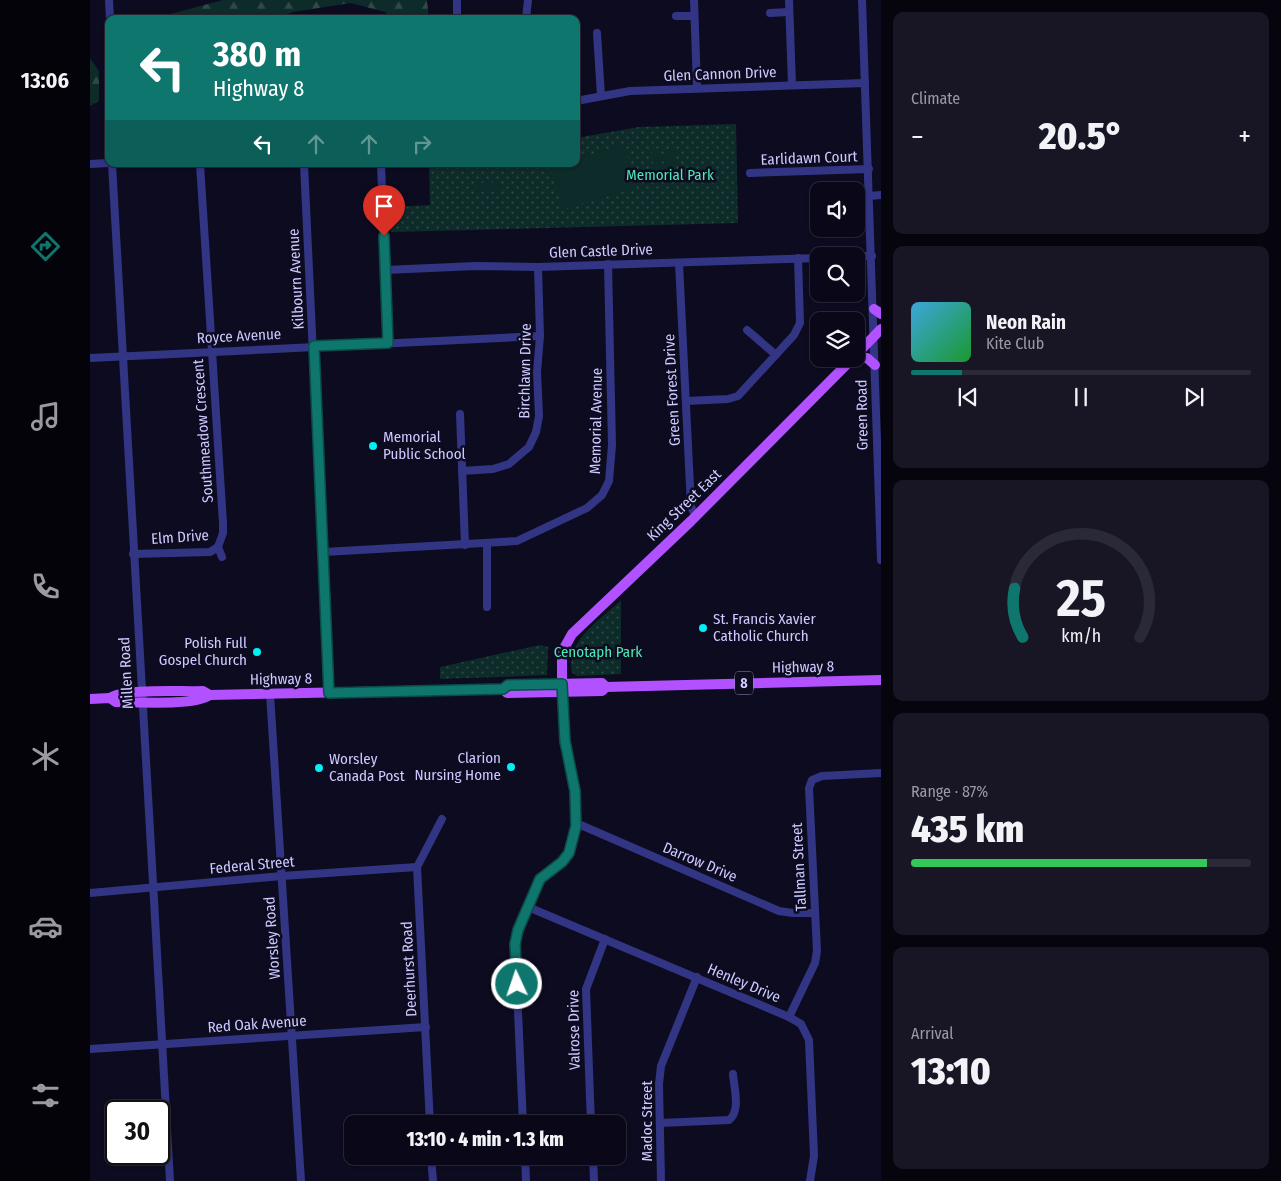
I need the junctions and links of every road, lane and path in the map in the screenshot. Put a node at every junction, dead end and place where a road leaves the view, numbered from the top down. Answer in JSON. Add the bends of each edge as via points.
{"nodes":[{"id":1,"x":109,"y":0,"type":"edge"},
{"id":2,"x":457,"y":0,"type":"edge"},
{"id":3,"x":528,"y":0,"type":"edge"},
{"id":4,"x":694,"y":0,"type":"edge"},
{"id":5,"x":789,"y":0,"type":"edge"},
{"id":6,"x":862,"y":0,"type":"edge"},
{"id":7,"x":789,"y":12,"type":"junction"},
{"id":8,"x":770,"y":13,"type":"dead end"},
{"id":9,"x":110,"y":15,"type":"edge"},
{"id":10,"x":457,"y":15,"type":"edge"},
{"id":11,"x":526,"y":15,"type":"edge"},
{"id":12,"x":676,"y":16,"type":"dead end"},
{"id":13,"x":694,"y":16,"type":"junction"},
{"id":14,"x":598,"y":32,"type":"dead end"},
{"id":15,"x":865,"y":82,"type":"junction"},
{"id":16,"x":792,"y":85,"type":"junction"},
{"id":17,"x":697,"y":88,"type":"junction"},
{"id":18,"x":601,"y":96,"type":"junction"},
{"id":19,"x":580,"y":100,"type":"edge"},
{"id":20,"x":105,"y":163,"type":"edge"},
{"id":21,"x":90,"y":164,"type":"edge"},
{"id":22,"x":110,"y":167,"type":"edge"},
{"id":23,"x":200,"y":167,"type":"edge"},
{"id":24,"x":304,"y":167,"type":"edge"},
{"id":25,"x":381,"y":167,"type":"edge"},
{"id":26,"x":869,"y":169,"type":"junction"},
{"id":27,"x":750,"y":173,"type":"dead end"},
{"id":28,"x":881,"y":195,"type":"edge"},
{"id":29,"x":870,"y":196,"type":"junction"},
{"id":30,"x":865,"y":256,"type":"edge"},
{"id":31,"x":872,"y":256,"type":"junction"},
{"id":32,"x":798,"y":258,"type":"junction"},
{"id":33,"x":810,"y":258,"type":"edge"},
{"id":34,"x":679,"y":263,"type":"junction"},
{"id":35,"x":608,"y":264,"type":"junction"},
{"id":36,"x":538,"y":267,"type":"junction"},
{"id":37,"x":385,"y":270,"type":"junction"},
{"id":38,"x":877,"y":311,"type":"edge"},
{"id":39,"x":748,"y":330,"type":"dead end"},
{"id":40,"x":878,"y":333,"type":"edge"},
{"id":41,"x":540,"y":336,"type":"junction"},
{"id":42,"x":388,"y":343,"type":"junction"},
{"id":43,"x":314,"y":346,"type":"junction"},
{"id":44,"x":865,"y":347,"type":"edge"},
{"id":45,"x":212,"y":351,"type":"junction"},
{"id":46,"x":776,"y":355,"type":"junction"},
{"id":47,"x":122,"y":356,"type":"junction"},
{"id":48,"x":90,"y":358,"type":"edge"},
{"id":49,"x":865,"y":358,"type":"edge"},
{"id":50,"x":875,"y":365,"type":"junction"},
{"id":51,"x":844,"y":367,"type":"edge"},
{"id":52,"x":686,"y":400,"type":"junction"},
{"id":53,"x":460,"y":414,"type":"dead end"},
{"id":54,"x":878,"y":442,"type":"edge"},
{"id":55,"x":462,"y":471,"type":"junction"},
{"id":56,"x":696,"y":516,"type":"junction"},
{"id":57,"x":465,"y":544,"type":"junction"},
{"id":58,"x":487,"y":544,"type":"junction"},
{"id":59,"x":218,"y":547,"type":"junction"},
{"id":60,"x":324,"y":552,"type":"junction"},
{"id":61,"x":133,"y":554,"type":"junction"},
{"id":62,"x":222,"y":557,"type":"dead end"},
{"id":63,"x":881,"y":560,"type":"edge"},
{"id":64,"x":487,"y":607,"type":"dead end"},
{"id":65,"x":881,"y":680,"type":"edge"},
{"id":66,"x":562,"y":688,"type":"junction"},
{"id":67,"x":329,"y":693,"type":"junction"},
{"id":68,"x":270,"y":694,"type":"junction"},
{"id":69,"x":141,"y":697,"type":"junction"},
{"id":70,"x":90,"y":698,"type":"edge"},
{"id":71,"x":881,"y":773,"type":"edge"},
{"id":72,"x":442,"y":819,"type":"dead end"},
{"id":73,"x":576,"y":823,"type":"junction"},
{"id":74,"x":417,"y":867,"type":"junction"},
{"id":75,"x":282,"y":876,"type":"junction"},
{"id":76,"x":152,"y":887,"type":"junction"},
{"id":77,"x":90,"y":893,"type":"edge"},
{"id":78,"x":528,"y":907,"type":"junction"},
{"id":79,"x":816,"y":913,"type":"junction"},
{"id":80,"x":606,"y":940,"type":"junction"},
{"id":81,"x":697,"y":977,"type":"junction"},
{"id":82,"x":789,"y":1017,"type":"junction"},
{"id":83,"x":426,"y":1027,"type":"junction"},
{"id":84,"x":292,"y":1036,"type":"junction"},
{"id":85,"x":162,"y":1045,"type":"junction"},
{"id":86,"x":90,"y":1049,"type":"edge"},
{"id":87,"x":733,"y":1074,"type":"dead end"},
{"id":88,"x":430,"y":1115,"type":"edge"},
{"id":89,"x":523,"y":1115,"type":"edge"},
{"id":90,"x":591,"y":1115,"type":"edge"},
{"id":91,"x":660,"y":1124,"type":"junction"},
{"id":92,"x":431,"y":1165,"type":"edge"},
{"id":93,"x":525,"y":1165,"type":"edge"},
{"id":94,"x":593,"y":1165,"type":"edge"},
{"id":95,"x":170,"y":1181,"type":"edge"},
{"id":96,"x":301,"y":1181,"type":"edge"},
{"id":97,"x":432,"y":1181,"type":"edge"},
{"id":98,"x":526,"y":1181,"type":"edge"},
{"id":99,"x":594,"y":1181,"type":"edge"},
{"id":100,"x":661,"y":1181,"type":"edge"},
{"id":101,"x":810,"y":1181,"type":"edge"}],
"edges":[{"from":1,"to":9,"type":"street"},
{"from":2,"to":10,"type":"street"},
{"from":3,"to":11,"type":"street"},
{"from":4,"to":13,"type":"street"},
{"from":5,"to":7,"type":"street"},
{"from":6,"to":15,"type":"street","name":"Green Road"},
{"from":7,"to":8,"type":"street"},
{"from":7,"to":16,"type":"street"},
{"from":12,"to":13,"type":"street"},
{"from":13,"to":17,"type":"street"},
{"from":14,"to":18,"type":"street"},
{"from":15,"to":16,"type":"street","name":"Glen Cannon Drive"},
{"from":15,"to":26,"type":"street","name":"Green Road"},
{"from":16,"to":17,"type":"street","name":"Glen Cannon Drive"},
{"from":17,"to":18,"type":"street","name":"Glen Cannon Drive","via":[[630,91]]},
{"from":18,"to":19,"type":"street","name":"Glen Cannon Drive"},
{"from":20,"to":21,"type":"street"},
{"from":22,"to":47,"type":"street","name":"Millen Road"},
{"from":23,"to":45,"type":"street","name":"Southmeadow Crescent"},
{"from":24,"to":43,"type":"street","name":"Kilbourn Avenue"},
{"from":25,"to":37,"type":"street"},
{"from":26,"to":27,"type":"street","name":"Earlidawn Court"},
{"from":26,"to":29,"type":"street","name":"Green Road"},
{"from":28,"to":29,"type":"street"},
{"from":29,"to":31,"type":"street","name":"Green Road"},
{"from":30,"to":31,"type":"street"},
{"from":31,"to":38,"type":"street","name":"Green Road"},
{"from":32,"to":33,"type":"street","name":"Glen Castle Drive"},
{"from":32,"to":34,"type":"street","name":"Glen Castle Drive"},
{"from":32,"to":46,"type":"street","via":[[800,323]]},
{"from":34,"to":35,"type":"street","name":"Glen Castle Drive"},
{"from":34,"to":52,"type":"street","name":"Green Forest Drive"},
{"from":35,"to":36,"type":"street","name":"Glen Castle Drive"},
{"from":35,"to":58,"type":"street","name":"Memorial Avenue","via":[[612,445],[609,481],[602,495],[587,508],[517,541]]},
{"from":36,"to":37,"type":"street","name":"Glen Castle Drive"},
{"from":36,"to":41,"type":"street","name":"Birchlawn Drive"},
{"from":37,"to":42,"type":"street"},
{"from":38,"to":40,"type":"street","name":"Green Road"},
{"from":39,"to":46,"type":"street"},
{"from":40,"to":44,"type":"main road"},
{"from":40,"to":50,"type":"street","name":"Green Road"},
{"from":41,"to":42,"type":"street","name":"Royce Avenue"},
{"from":41,"to":55,"type":"street","name":"Birchlawn Drive","via":[[538,424],[529,448],[516,460],[501,467]]},
{"from":42,"to":43,"type":"street","name":"Royce Avenue"},
{"from":43,"to":45,"type":"street","name":"Royce Avenue"},
{"from":43,"to":60,"type":"street","name":"Kilbourn Avenue"},
{"from":45,"to":47,"type":"street","name":"Royce Avenue"},
{"from":45,"to":59,"type":"street","name":"Southmeadow Crescent","via":[[223,526]]},
{"from":46,"to":52,"type":"street","via":[[735,398]]},
{"from":47,"to":48,"type":"street","name":"Royce Avenue"},
{"from":47,"to":61,"type":"street","name":"Millen Road"},
{"from":49,"to":50,"type":"main road"},
{"from":50,"to":54,"type":"street","name":"Green Road"},
{"from":51,"to":56,"type":"main road","name":"King Street East"},
{"from":52,"to":56,"type":"street","name":"Green Forest Drive","via":[[691,506]]},
{"from":53,"to":55,"type":"street"},
{"from":54,"to":63,"type":"street","name":"Green Road"},
{"from":55,"to":57,"type":"street"},
{"from":56,"to":66,"type":"main road","name":"King Street East","via":[[572,634],[562,652]]},
{"from":57,"to":58,"type":"street","name":"Memorial Avenue"},
{"from":57,"to":60,"type":"street","name":"Memorial Avenue"},
{"from":58,"to":64,"type":"street"},
{"from":59,"to":61,"type":"street","name":"Elm Drive","via":[[210,552]]},
{"from":59,"to":62,"type":"street","name":"Elm Drive"},
{"from":60,"to":67,"type":"street","name":"Kilbourn Avenue"},
{"from":61,"to":69,"type":"street","name":"Millen Road"},
{"from":65,"to":66,"type":"main road","name":"Highway 8","number":"8","via":[[606,687],[602,684]]},
{"from":66,"to":67,"type":"main road","name":"Highway 8","number":"8","via":[[508,685],[503,689]]},
{"from":66,"to":73,"type":"street"},
{"from":67,"to":68,"type":"main road","name":"Highway 8","number":"8"},
{"from":68,"to":69,"type":"main road","name":"Highway 8","number":"8","via":[[210,695],[203,692]]},
{"from":68,"to":75,"type":"street","name":"Worsley Road"},
{"from":69,"to":70,"type":"main road","name":"Highway 8","number":"8","via":[[115,694],[110,698]]},
{"from":69,"to":76,"type":"street","name":"Millen Road"},
{"from":71,"to":79,"type":"street","name":"Tallman Street","via":[[822,776],[812,780],[809,788]]},
{"from":72,"to":74,"type":"street"},
{"from":73,"to":78,"type":"street","via":[[569,853],[540,879]]},
{"from":73,"to":79,"type":"street","name":"Darrow Drive","via":[[779,911]]},
{"from":74,"to":75,"type":"street","name":"Federal Street"},
{"from":74,"to":83,"type":"street","name":"Deerhurst Road"},
{"from":75,"to":76,"type":"street","name":"Federal Street"},
{"from":75,"to":84,"type":"street","name":"Worsley Road"},
{"from":76,"to":77,"type":"street","name":"Federal Street"},
{"from":76,"to":85,"type":"street","name":"Millen Road"},
{"from":78,"to":80,"type":"street","name":"Henley Drive"},
{"from":78,"to":89,"type":"street","via":[[515,944]]},
{"from":79,"to":82,"type":"street","name":"Tallman Street","via":[[815,963]]},
{"from":80,"to":81,"type":"street","name":"Henley Drive"},
{"from":80,"to":90,"type":"street","name":"Valrose Drive","via":[[586,989]]},
{"from":81,"to":82,"type":"street","name":"Henley Drive"},
{"from":81,"to":91,"type":"street","name":"Madoc Street","via":[[661,1066]]},
{"from":82,"to":101,"type":"street","name":"Henley Drive","via":[[801,1024],[809,1040],[814,1156]]},
{"from":83,"to":84,"type":"street","name":"Red Oak Avenue"},
{"from":83,"to":88,"type":"street","name":"Deerhurst Road"},
{"from":84,"to":85,"type":"street","name":"Red Oak Avenue"},
{"from":84,"to":96,"type":"street","name":"Worsley Road"},
{"from":85,"to":86,"type":"street","name":"Red Oak Avenue"},
{"from":85,"to":95,"type":"street","name":"Millen Road"},
{"from":87,"to":91,"type":"street","via":[[734,1117],[729,1120]]},
{"from":91,"to":100,"type":"street","name":"Madoc Street"},
{"from":92,"to":97,"type":"street"},
{"from":93,"to":98,"type":"street"},
{"from":94,"to":99,"type":"street"}]}
